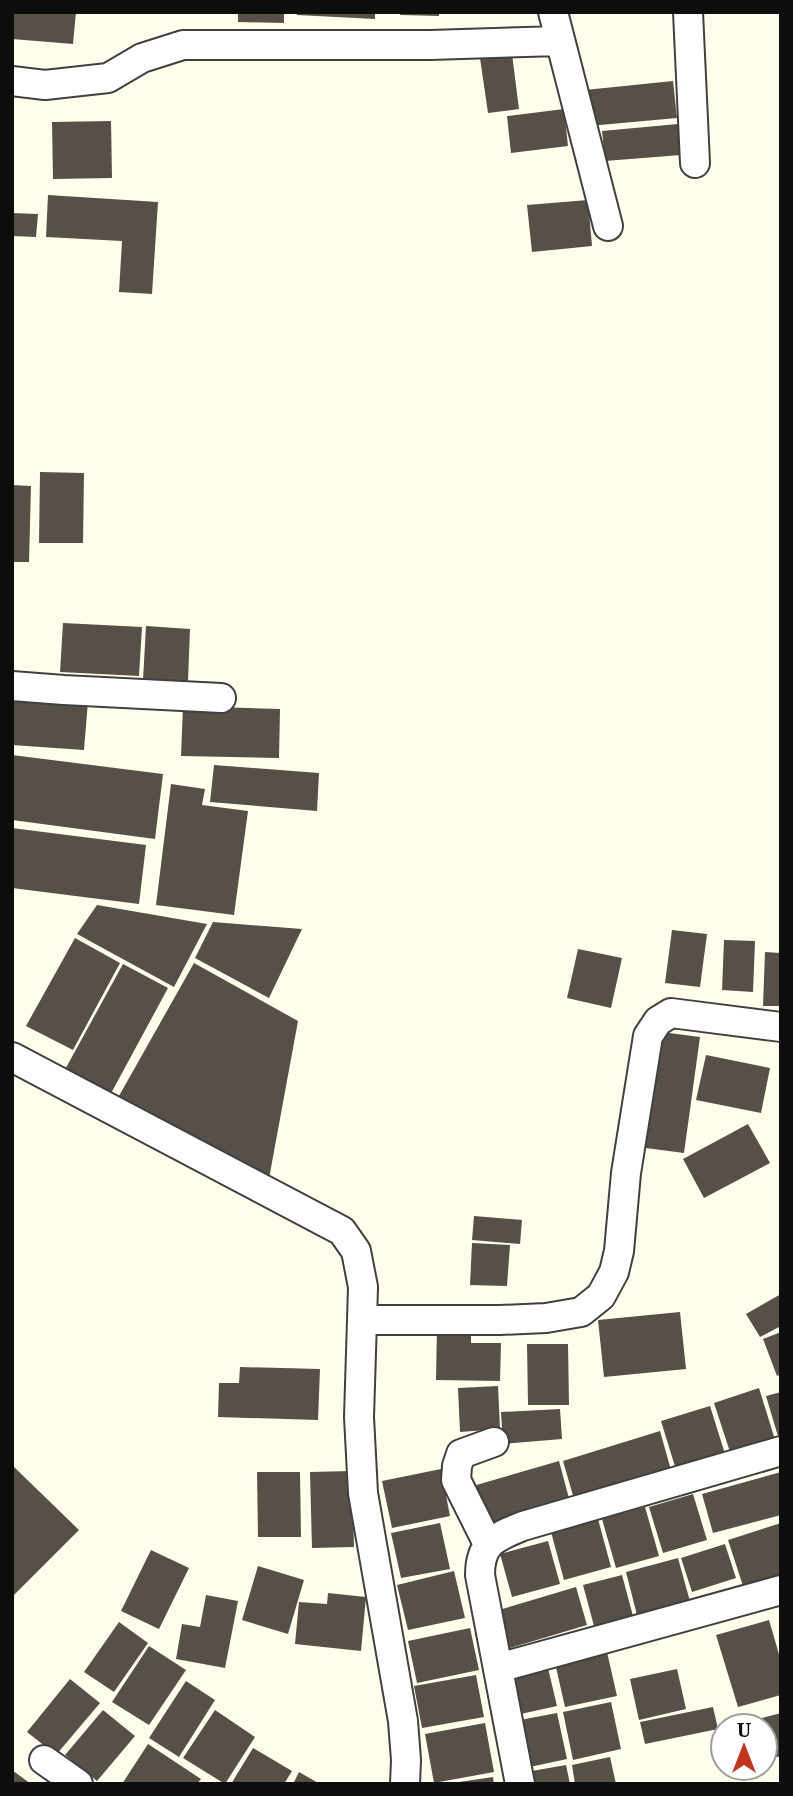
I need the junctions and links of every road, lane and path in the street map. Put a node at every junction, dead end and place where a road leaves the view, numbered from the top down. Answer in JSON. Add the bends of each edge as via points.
{"nodes":[{"id":1,"x":553,"y":12,"type":"edge"},
{"id":2,"x":688,"y":12,"type":"edge"},
{"id":3,"x":560,"y":41,"type":"junction"},
{"id":4,"x":12,"y":81,"type":"edge"},
{"id":5,"x":695,"y":163,"type":"dead end"},
{"id":6,"x":608,"y":226,"type":"dead end"},
{"id":7,"x":12,"y":686,"type":"edge"},
{"id":8,"x":221,"y":698,"type":"dead end"},
{"id":9,"x":781,"y":1027,"type":"edge"},
{"id":10,"x":12,"y":1057,"type":"edge"},
{"id":11,"x":362,"y":1320,"type":"junction"},
{"id":12,"x":494,"y":1442,"type":"dead end"},
{"id":13,"x":781,"y":1451,"type":"edge"},
{"id":14,"x":488,"y":1544,"type":"junction"},
{"id":15,"x":781,"y":1590,"type":"edge"},
{"id":16,"x":498,"y":1668,"type":"junction"},
{"id":17,"x":44,"y":1760,"type":"dead end"},
{"id":18,"x":78,"y":1784,"type":"edge"},
{"id":19,"x":405,"y":1784,"type":"edge"},
{"id":20,"x":520,"y":1784,"type":"edge"}],
"edges":[{"from":1,"to":3,"type":"street"},
{"from":2,"to":5,"type":"street"},
{"from":3,"to":4,"type":"street","via":[[183,46],[142,58],[108,78],[46,85]]},
{"from":3,"to":6,"type":"street"},
{"from":7,"to":8,"type":"street"},
{"from":9,"to":11,"type":"street","via":[[671,1013],[657,1021],[648,1036],[614,1272],[601,1296],[581,1312],[500,1320]]},
{"from":10,"to":11,"type":"street","via":[[342,1231],[356,1251],[363,1287]]},
{"from":11,"to":19,"type":"street","via":[[359,1417],[363,1493],[402,1721]]},
{"from":12,"to":14,"type":"street","via":[[461,1454],[456,1480]]},
{"from":13,"to":14,"type":"street","via":[[523,1526]]},
{"from":14,"to":16,"type":"street","via":[[480,1560],[480,1575]]},
{"from":15,"to":16,"type":"street"},
{"from":16,"to":20,"type":"street"},
{"from":17,"to":18,"type":"street"}]}
